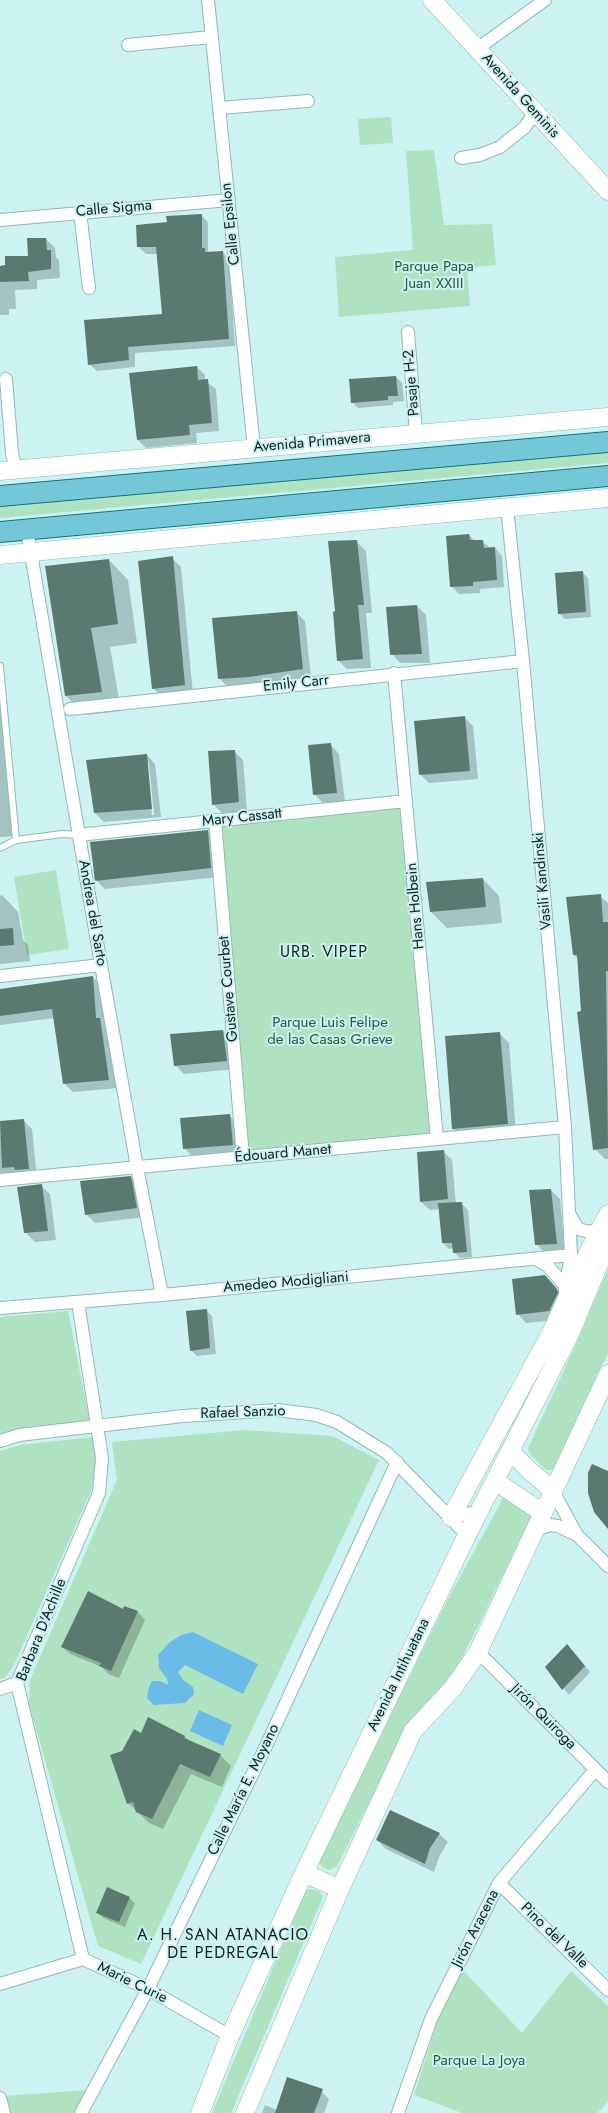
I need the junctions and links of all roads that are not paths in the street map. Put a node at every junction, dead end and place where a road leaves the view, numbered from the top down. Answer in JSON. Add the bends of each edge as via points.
{"nodes":[{"id":1,"x":208,"y":0,"type":"edge"},
{"id":2,"x":432,"y":0,"type":"edge"},
{"id":3,"x":545,"y":0,"type":"edge"},
{"id":4,"x":211,"y":37,"type":"junction"},
{"id":5,"x":128,"y":45,"type":"dead end"},
{"id":6,"x":477,"y":49,"type":"junction"},
{"id":7,"x":308,"y":101,"type":"dead end"},
{"id":8,"x":220,"y":108,"type":"junction"},
{"id":9,"x":535,"y":112,"type":"junction"},
{"id":10,"x":461,"y":158,"type":"dead end"},
{"id":11,"x":608,"y":192,"type":"edge"},
{"id":12,"x":229,"y":200,"type":"junction"},
{"id":13,"x":80,"y":212,"type":"junction"},
{"id":14,"x":0,"y":220,"type":"edge"},
{"id":15,"x":89,"y":288,"type":"dead end"},
{"id":16,"x":408,"y":332,"type":"dead end"},
{"id":17,"x":6,"y":379,"type":"dead end"},
{"id":18,"x":608,"y":417,"type":"edge"},
{"id":19,"x":416,"y":434,"type":"junction"},
{"id":20,"x":608,"y":442,"type":"edge"},
{"id":21,"x":254,"y":448,"type":"junction"},
{"id":22,"x":8,"y":471,"type":"edge"},
{"id":23,"x":608,"y":476,"type":"edge"},
{"id":24,"x":0,"y":496,"type":"edge"},
{"id":25,"x":608,"y":498,"type":"edge"},
{"id":26,"x":507,"y":507,"type":"junction"},
{"id":27,"x":27,"y":530,"type":"junction"},
{"id":28,"x":0,"y":532,"type":"edge"},
{"id":29,"x":31,"y":552,"type":"junction"},
{"id":30,"x":0,"y":555,"type":"edge"},
{"id":31,"x":524,"y":661,"type":"junction"},
{"id":32,"x":0,"y":666,"type":"edge"},
{"id":33,"x":394,"y":673,"type":"junction"},
{"id":34,"x":70,"y":709,"type":"dead end"},
{"id":35,"x":406,"y":801,"type":"junction"},
{"id":36,"x":215,"y":820,"type":"junction"},
{"id":37,"x":78,"y":835,"type":"junction"},
{"id":38,"x":16,"y":840,"type":"junction"},
{"id":39,"x":0,"y":848,"type":"edge"},
{"id":40,"x":101,"y":965,"type":"junction"},
{"id":41,"x":0,"y":976,"type":"edge"},
{"id":42,"x":566,"y":1127,"type":"junction"},
{"id":43,"x":437,"y":1139,"type":"junction"},
{"id":44,"x":243,"y":1157,"type":"junction"},
{"id":45,"x":136,"y":1167,"type":"junction"},
{"id":46,"x":0,"y":1180,"type":"edge"},
{"id":47,"x":570,"y":1214,"type":"junction"},
{"id":48,"x":605,"y":1228,"type":"edge"},
{"id":49,"x":571,"y":1255,"type":"junction"},
{"id":50,"x":536,"y":1259,"type":"junction"},
{"id":51,"x":566,"y":1287,"type":"junction"},
{"id":52,"x":162,"y":1295,"type":"junction"},
{"id":53,"x":78,"y":1302,"type":"junction"},
{"id":54,"x":0,"y":1308,"type":"edge"},
{"id":55,"x":562,"y":1310,"type":"junction"},
{"id":56,"x":608,"y":1374,"type":"edge"},
{"id":57,"x":96,"y":1426,"type":"junction"},
{"id":58,"x":0,"y":1440,"type":"edge"},
{"id":59,"x":510,"y":1451,"type":"junction"},
{"id":60,"x":398,"y":1462,"type":"junction"},
{"id":61,"x":495,"y":1481,"type":"junction"},
{"id":62,"x":553,"y":1491,"type":"junction"},
{"id":63,"x":478,"y":1512,"type":"junction"},
{"id":64,"x":542,"y":1513,"type":"junction"},
{"id":65,"x":451,"y":1516,"type":"junction"},
{"id":66,"x":535,"y":1530,"type":"junction"},
{"id":67,"x":467,"y":1535,"type":"junction"},
{"id":68,"x":577,"y":1535,"type":"junction"},
{"id":69,"x":608,"y":1566,"type":"edge"},
{"id":70,"x":478,"y":1652,"type":"junction"},
{"id":71,"x":18,"y":1683,"type":"junction"},
{"id":72,"x":0,"y":1689,"type":"edge"},
{"id":73,"x":595,"y":1770,"type":"junction"},
{"id":74,"x":608,"y":1782,"type":"edge"},
{"id":75,"x":304,"y":1874,"type":"junction"},
{"id":76,"x":499,"y":1883,"type":"junction"},
{"id":77,"x":340,"y":1890,"type":"junction"},
{"id":78,"x":83,"y":1959,"type":"junction"},
{"id":79,"x":0,"y":1984,"type":"edge"},
{"id":80,"x":148,"y":1989,"type":"junction"},
{"id":81,"x":608,"y":1990,"type":"edge"},
{"id":82,"x":230,"y":2036,"type":"junction"},
{"id":83,"x":0,"y":2098,"type":"edge"},
{"id":84,"x":4,"y":2113,"type":"edge"},
{"id":85,"x":81,"y":2113,"type":"edge"},
{"id":86,"x":200,"y":2113,"type":"edge"},
{"id":87,"x":246,"y":2113,"type":"edge"},
{"id":88,"x":398,"y":2113,"type":"edge"}],
"edges":[{"from":1,"to":4,"type":"street","name":"Calle Epsilon"},
{"from":2,"to":6,"type":"main road","name":"Avenida Geminis"},
{"from":3,"to":6,"type":"street"},
{"from":4,"to":5,"type":"street"},
{"from":4,"to":8,"type":"street","name":"Calle Epsilon"},
{"from":6,"to":9,"type":"main road","name":"Avenida Geminis"},
{"from":7,"to":8,"type":"street"},
{"from":8,"to":12,"type":"street","name":"Calle Epsilon"},
{"from":9,"to":10,"type":"street","via":[[525,127],[500,147]]},
{"from":9,"to":11,"type":"main road","name":"Avenida Geminis"},
{"from":12,"to":13,"type":"street","name":"Calle Sigma"},
{"from":12,"to":21,"type":"street","name":"Calle Epsilon"},
{"from":13,"to":14,"type":"street","name":"Calle Sigma"},
{"from":13,"to":15,"type":"street"},
{"from":16,"to":19,"type":"street","name":"Pasaje H-2"},
{"from":17,"to":22,"type":"street","via":[[12,453]]},
{"from":18,"to":19,"type":"main road","name":"Avenida Primavera"},
{"from":19,"to":21,"type":"main road","name":"Avenida Primavera"},
{"from":20,"to":24,"type":"main road","name":"Avenida Primavera"},
{"from":21,"to":22,"type":"main road","name":"Avenida Primavera"},
{"from":23,"to":27,"type":"main road"},
{"from":25,"to":26,"type":"main road"},
{"from":26,"to":29,"type":"main road"},
{"from":26,"to":31,"type":"street","name":"Vasili Kandinski"},
{"from":27,"to":28,"type":"main road"},
{"from":27,"to":29,"type":"street","name":"Andrea del Sarto"},
{"from":29,"to":30,"type":"main road"},
{"from":29,"to":37,"type":"street","name":"Andrea del Sarto"},
{"from":31,"to":33,"type":"street","name":"Emily Carr"},
{"from":31,"to":42,"type":"street","name":"Vasili Kandinski"},
{"from":32,"to":38,"type":"lane"},
{"from":33,"to":34,"type":"street","name":"Emily Carr"},
{"from":33,"to":35,"type":"street","name":"Hans Holbein"},
{"from":35,"to":36,"type":"street","name":"Mary Cassatt"},
{"from":35,"to":43,"type":"street","name":"Hans Holbein"},
{"from":36,"to":37,"type":"street","name":"Mary Cassatt"},
{"from":36,"to":44,"type":"street","name":"Gustave Courbet"},
{"from":37,"to":38,"type":"lane"},
{"from":37,"to":40,"type":"street","name":"Andrea del Sarto"},
{"from":38,"to":39,"type":"lane"},
{"from":40,"to":41,"type":"street"},
{"from":40,"to":45,"type":"street","name":"Andrea del Sarto"},
{"from":42,"to":43,"type":"street","name":"Édouard Manet"},
{"from":42,"to":47,"type":"street","name":"Vasili Kandinski"},
{"from":43,"to":44,"type":"street","name":"Édouard Manet"},
{"from":44,"to":45,"type":"street","name":"Édouard Manet"},
{"from":45,"to":46,"type":"street","name":"Édouard Manet"},
{"from":45,"to":52,"type":"street","name":"Andrea del Sarto"},
{"from":47,"to":48,"type":"street","via":[[578,1229],[589,1232]]},
{"from":47,"to":49,"type":"street","name":"Vasili Kandinski"},
{"from":48,"to":49,"type":"street"},
{"from":48,"to":55,"type":"main road"},
{"from":48,"to":59,"type":"main road","name":"Avenida Intihuatana","via":[[569,1336]]},
{"from":49,"to":50,"type":"street","name":"Amedeo Modigliani"},
{"from":49,"to":51,"type":"street","name":"Vasili Kandinski"},
{"from":50,"to":51,"type":"street","via":[[548,1266]]},
{"from":50,"to":52,"type":"street","name":"Amedeo Modigliani"},
{"from":51,"to":55,"type":"street","name":"Vasili Kandinski"},
{"from":52,"to":53,"type":"street","name":"Amedeo Modigliani"},
{"from":53,"to":54,"type":"street","name":"Amedeo Modigliani"},
{"from":53,"to":57,"type":"street","name":"Barbara D'Achille"},
{"from":55,"to":65,"type":"main road"},
{"from":56,"to":62,"type":"main road"},
{"from":57,"to":58,"type":"street","name":"Rafael Sanzio"},
{"from":57,"to":60,"type":"street","name":"Rafael Sanzio","via":[[183,1416],[278,1410],[298,1412],[337,1422]]},
{"from":57,"to":71,"type":"street","name":"Barbara D'Achille","via":[[102,1458],[99,1493]]},
{"from":59,"to":61,"type":"main road","name":"Avenida Intihuatana"},
{"from":59,"to":62,"type":"main road"},
{"from":60,"to":65,"type":"street","name":"Rafael Sanzio"},
{"from":60,"to":80,"type":"street","name":"Calle María E. Moyano"},
{"from":61,"to":63,"type":"main road","name":"Avenida Intihuatana"},
{"from":61,"to":64,"type":"main road"},
{"from":62,"to":64,"type":"main road"},
{"from":62,"to":68,"type":"street"},
{"from":63,"to":65,"type":"street"},
{"from":63,"to":67,"type":"main road","name":"Avenida Intihuatana"},
{"from":64,"to":66,"type":"main road"},
{"from":65,"to":67,"type":"street","name":"Rafael Sanzio"},
{"from":66,"to":68,"type":"street","via":[[550,1525]]},
{"from":66,"to":70,"type":"main road"},
{"from":67,"to":75,"type":"main road","name":"Avenida Intihuatana"},
{"from":68,"to":69,"type":"street"},
{"from":70,"to":73,"type":"street","name":"Jirón Quiroga"},
{"from":70,"to":77,"type":"main road","via":[[453,1688],[413,1731]]},
{"from":71,"to":72,"type":"street"},
{"from":71,"to":78,"type":"street","name":"Barbara D'Achille"},
{"from":73,"to":74,"type":"street","name":"Jirón Quiroga"},
{"from":73,"to":76,"type":"street","name":"Jirón Aracena"},
{"from":75,"to":77,"type":"main road"},
{"from":75,"to":82,"type":"main road","name":"Avenida Intihuatana"},
{"from":76,"to":81,"type":"street","name":"Pino del Valle"},
{"from":76,"to":88,"type":"street","name":"Jirón Aracena","via":[[431,2019]]},
{"from":77,"to":87,"type":"main road"},
{"from":78,"to":79,"type":"street","name":"Marie Curie"},
{"from":78,"to":80,"type":"street","name":"Marie Curie"},
{"from":80,"to":82,"type":"street","name":"Marie Curie"},
{"from":80,"to":85,"type":"street","name":"Calle María E. Moyano"},
{"from":82,"to":86,"type":"main road","name":"Avenida Intihuatana"},
{"from":83,"to":84,"type":"street"}]}
